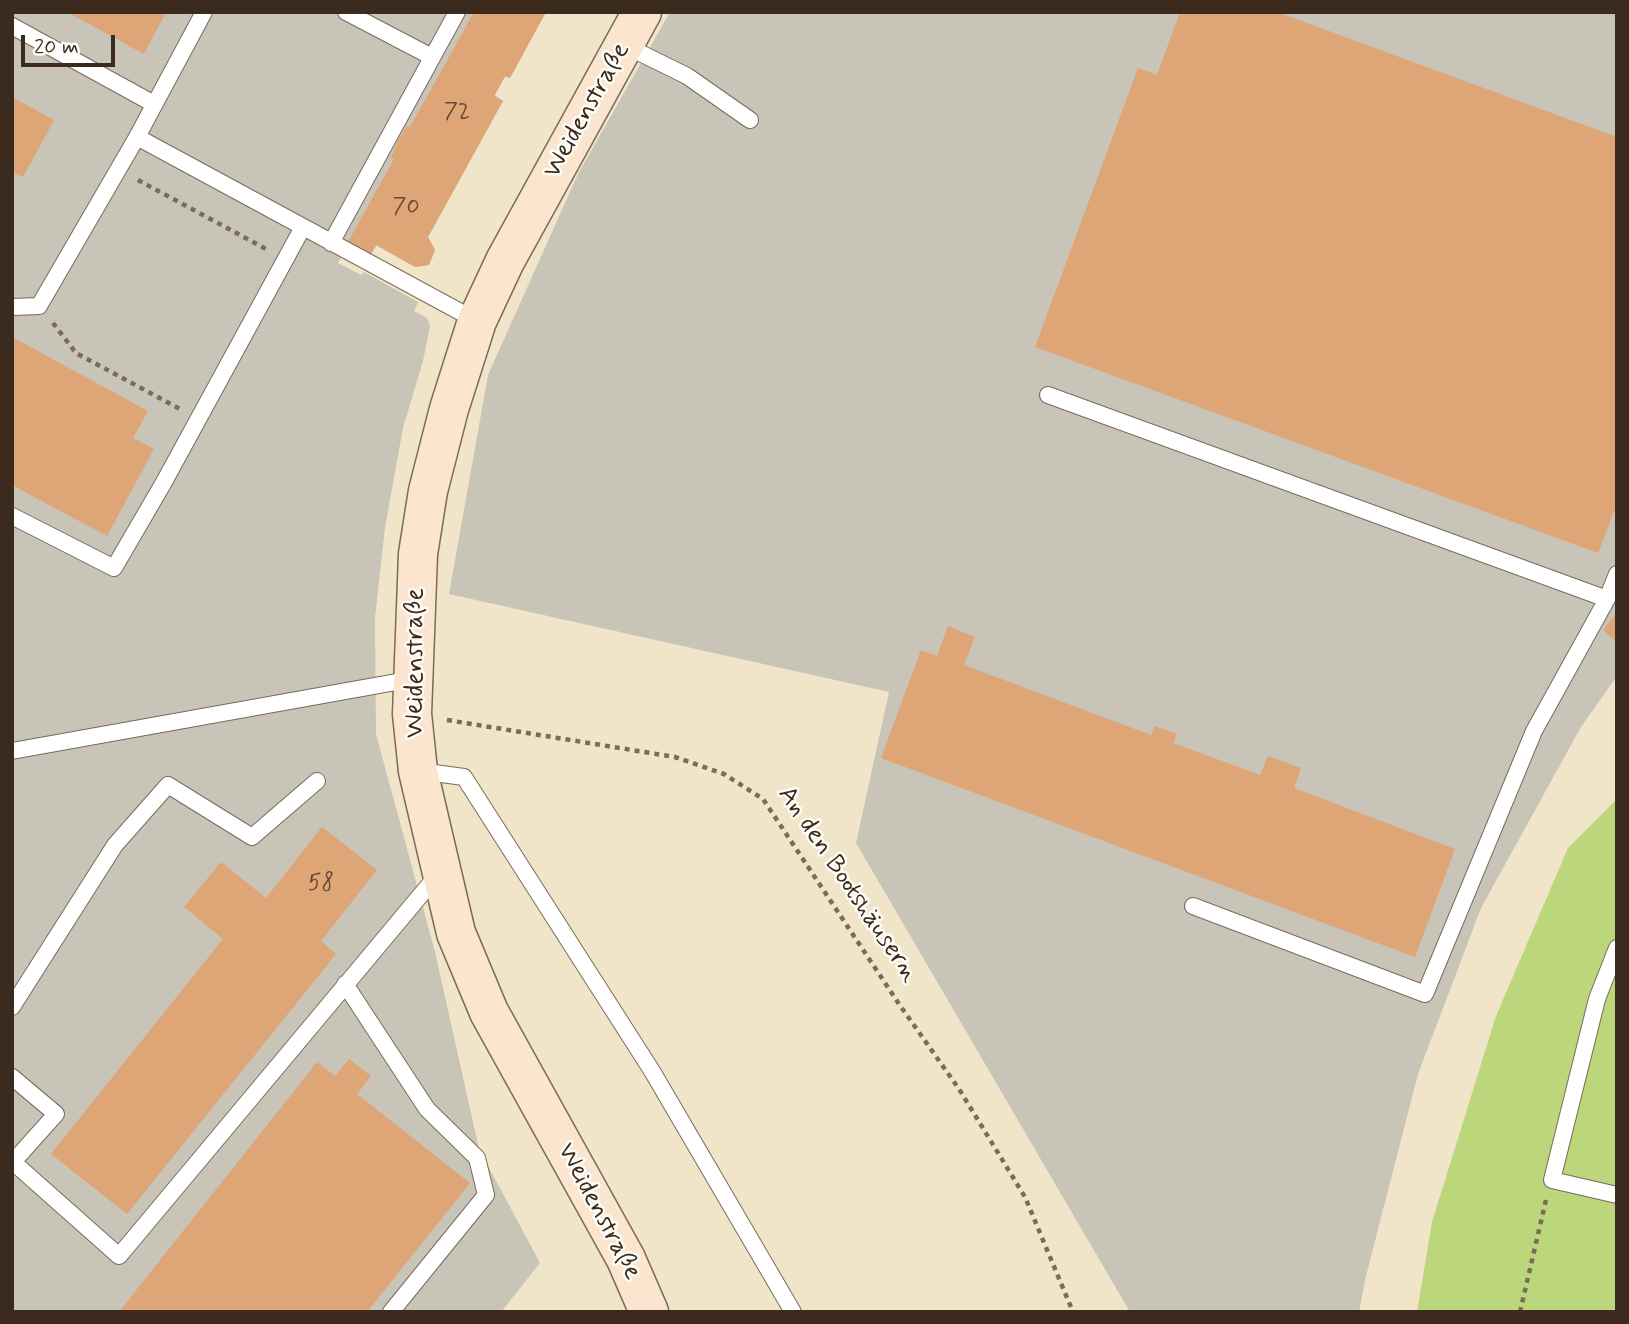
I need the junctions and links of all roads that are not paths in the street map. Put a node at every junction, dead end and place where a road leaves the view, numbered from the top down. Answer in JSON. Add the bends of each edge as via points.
{"nodes":[{"id":1,"x":204,"y":12,"type":"edge"},
{"id":2,"x":346,"y":12,"type":"edge"},
{"id":3,"x":457,"y":12,"type":"edge"},
{"id":4,"x":12,"y":26,"type":"edge"},
{"id":5,"x":633,"y":28,"type":"edge"},
{"id":6,"x":432,"y":57,"type":"junction"},
{"id":7,"x":154,"y":104,"type":"junction"},
{"id":8,"x":750,"y":120,"type":"dead end"},
{"id":9,"x":137,"y":137,"type":"junction"},
{"id":10,"x":303,"y":227,"type":"junction"},
{"id":11,"x":331,"y":243,"type":"junction"},
{"id":12,"x":12,"y":307,"type":"edge"},
{"id":13,"x":477,"y":321,"type":"junction"},
{"id":14,"x":1048,"y":395,"type":"dead end"},
{"id":15,"x":12,"y":516,"type":"edge"},
{"id":16,"x":1617,"y":574,"type":"edge"},
{"id":17,"x":1607,"y":600,"type":"junction"},
{"id":18,"x":413,"y":696,"type":"junction"},
{"id":19,"x":15,"y":746,"type":"edge"},
{"id":20,"x":418,"y":771,"type":"junction"},
{"id":21,"x":317,"y":781,"type":"dead end"},
{"id":22,"x":441,"y":870,"type":"junction"},
{"id":23,"x":1193,"y":906,"type":"dead end"},
{"id":24,"x":1617,"y":948,"type":"edge"},
{"id":25,"x":345,"y":984,"type":"junction"},
{"id":26,"x":12,"y":1007,"type":"edge"},
{"id":27,"x":12,"y":1077,"type":"edge"},
{"id":28,"x":1617,"y":1195,"type":"edge"},
{"id":29,"x":391,"y":1312,"type":"edge"},
{"id":30,"x":649,"y":1312,"type":"edge"},
{"id":31,"x":793,"y":1312,"type":"edge"}],
"edges":[{"from":1,"to":7,"type":"lane"},
{"from":2,"to":6,"type":"lane"},
{"from":3,"to":6,"type":"lane"},
{"from":4,"to":7,"type":"lane"},
{"from":5,"to":8,"type":"lane","via":[[687,76]]},
{"from":5,"to":13,"type":"street","name":"Weidenstraße"},
{"from":6,"to":11,"type":"lane"},
{"from":7,"to":9,"type":"lane"},
{"from":9,"to":10,"type":"lane"},
{"from":9,"to":12,"type":"lane","via":[[39,306]]},
{"from":10,"to":11,"type":"lane"},
{"from":10,"to":15,"type":"lane","via":[[114,568]]},
{"from":11,"to":13,"type":"lane"},
{"from":13,"to":18,"type":"street","name":"Weidenstraße","via":[[428,491],[418,554]]},
{"from":14,"to":17,"type":"lane"},
{"from":16,"to":17,"type":"lane"},
{"from":17,"to":23,"type":"lane","via":[[1534,732],[1425,994]]},
{"from":18,"to":19,"type":"lane"},
{"from":18,"to":20,"type":"street","name":"Weidenstraße"},
{"from":20,"to":22,"type":"street","name":"Weidenstraße"},
{"from":20,"to":31,"type":"lane","via":[[464,777],[652,1071]]},
{"from":21,"to":26,"type":"lane","via":[[252,837],[168,785],[115,845]]},
{"from":22,"to":25,"type":"lane"},
{"from":22,"to":30,"type":"street","name":"Weidenstraße","via":[[456,933],[489,1012],[626,1259]]},
{"from":24,"to":28,"type":"lane","via":[[1597,999],[1552,1180]]},
{"from":25,"to":27,"type":"lane","via":[[119,1256],[13,1163],[56,1114]]},
{"from":25,"to":29,"type":"lane","via":[[427,1109],[477,1158],[486,1195]]}]}
